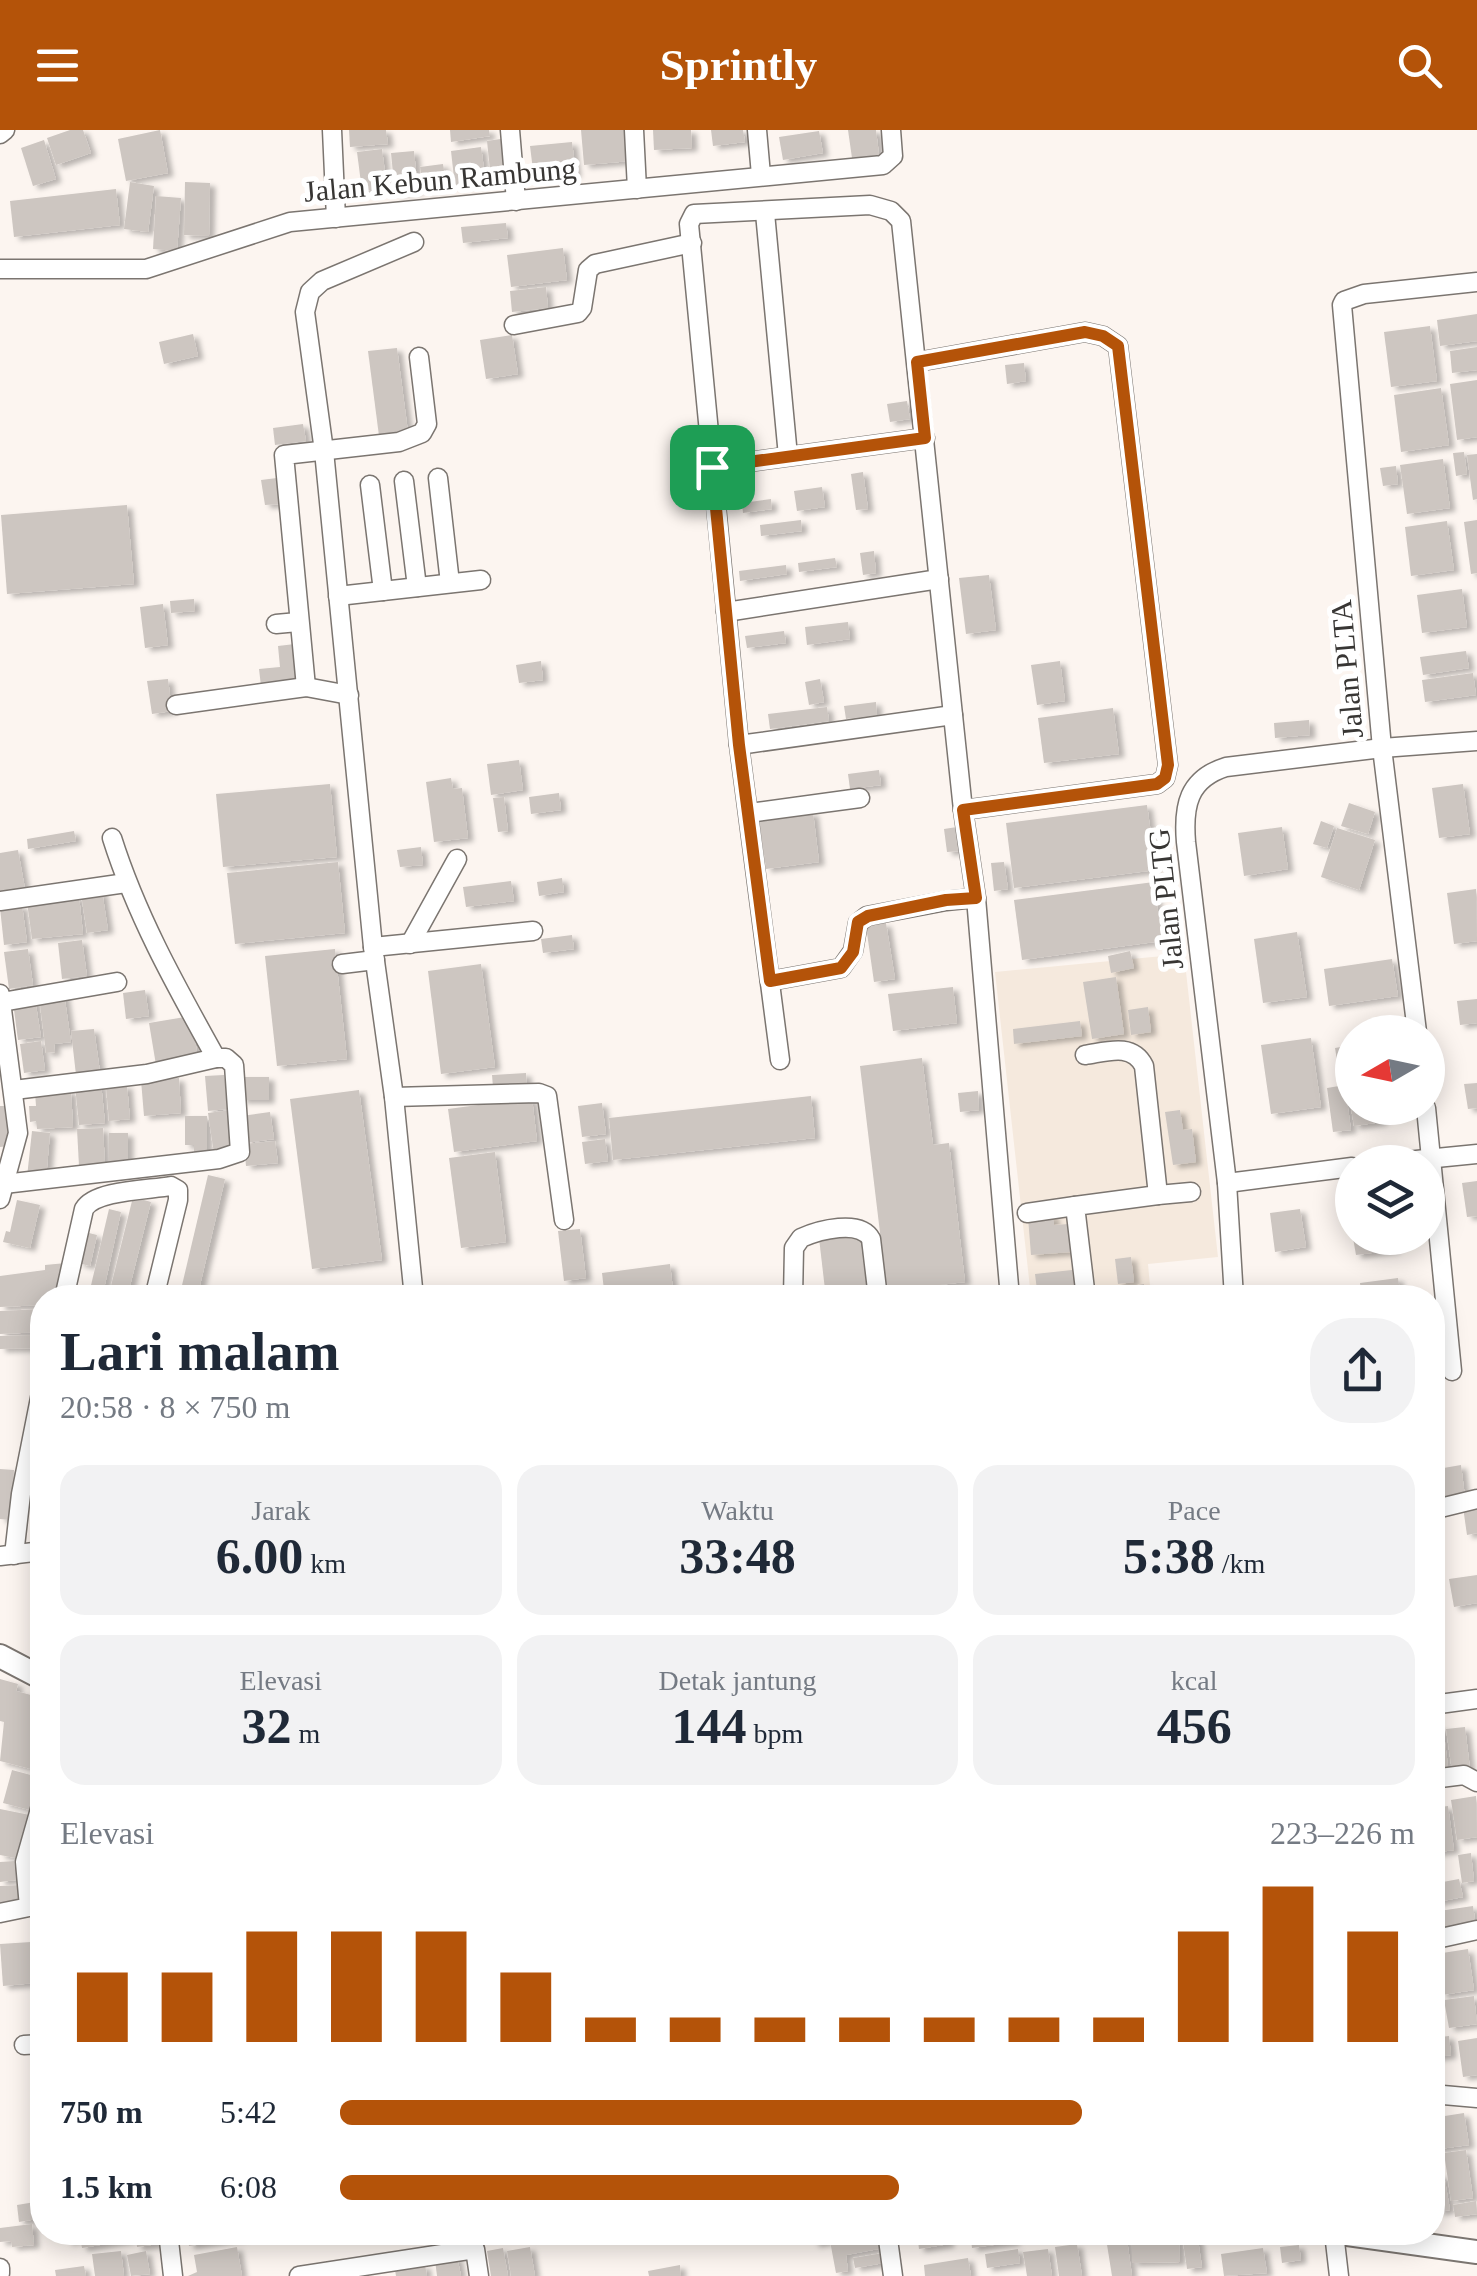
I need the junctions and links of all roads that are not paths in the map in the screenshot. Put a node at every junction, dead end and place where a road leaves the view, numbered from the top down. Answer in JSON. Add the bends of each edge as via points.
{"nodes":[{"id":1,"x":332,"y":130,"type":"edge"},
{"id":2,"x":510,"y":130,"type":"edge"},
{"id":3,"x":634,"y":130,"type":"edge"},
{"id":4,"x":757,"y":130,"type":"edge"},
{"id":5,"x":890,"y":130,"type":"edge"},
{"id":6,"x":761,"y":176,"type":"junction"},
{"id":7,"x":637,"y":190,"type":"junction"},
{"id":8,"x":516,"y":200,"type":"junction"},
{"id":9,"x":765,"y":213,"type":"junction"},
{"id":10,"x":336,"y":218,"type":"junction"},
{"id":11,"x":414,"y":242,"type":"dead end"},
{"id":12,"x":692,"y":244,"type":"junction"},
{"id":13,"x":0,"y":269,"type":"edge"},
{"id":14,"x":1477,"y":282,"type":"edge"},
{"id":15,"x":514,"y":326,"type":"dead end"},
{"id":16,"x":419,"y":357,"type":"dead end"},
{"id":17,"x":917,"y":362,"type":"junction"},
{"id":18,"x":925,"y":438,"type":"junction"},
{"id":19,"x":324,"y":451,"type":"junction"},
{"id":20,"x":788,"y":456,"type":"junction"},
{"id":21,"x":712,"y":467,"type":"junction"},
{"id":22,"x":438,"y":478,"type":"dead end"},
{"id":23,"x":404,"y":481,"type":"dead end"},
{"id":24,"x":370,"y":485,"type":"dead end"},
{"id":25,"x":939,"y":579,"type":"junction"},
{"id":26,"x":481,"y":580,"type":"dead end"},
{"id":27,"x":450,"y":584,"type":"junction"},
{"id":28,"x":417,"y":587,"type":"junction"},
{"id":29,"x":382,"y":591,"type":"junction"},
{"id":30,"x":338,"y":596,"type":"junction"},
{"id":31,"x":726,"y":612,"type":"junction"},
{"id":32,"x":298,"y":622,"type":"junction"},
{"id":33,"x":276,"y":624,"type":"dead end"},
{"id":34,"x":306,"y":687,"type":"junction"},
{"id":35,"x":349,"y":695,"type":"junction"},
{"id":36,"x":176,"y":704,"type":"dead end"},
{"id":37,"x":953,"y":714,"type":"junction"},
{"id":38,"x":1477,"y":741,"type":"edge"},
{"id":39,"x":739,"y":745,"type":"junction"},
{"id":40,"x":1382,"y":748,"type":"junction"},
{"id":41,"x":860,"y":798,"type":"dead end"},
{"id":42,"x":963,"y":810,"type":"junction"},
{"id":43,"x":749,"y":813,"type":"junction"},
{"id":44,"x":112,"y":838,"type":"dead end"},
{"id":45,"x":456,"y":859,"type":"dead end"},
{"id":46,"x":126,"y":883,"type":"junction"},
{"id":47,"x":976,"y":898,"type":"junction"},
{"id":48,"x":0,"y":901,"type":"edge"},
{"id":49,"x":533,"y":932,"type":"dead end"},
{"id":50,"x":410,"y":944,"type":"junction"},
{"id":51,"x":374,"y":954,"type":"junction"},
{"id":52,"x":342,"y":964,"type":"dead end"},
{"id":53,"x":770,"y":981,"type":"junction"},
{"id":54,"x":116,"y":982,"type":"dead end"},
{"id":55,"x":1,"y":998,"type":"edge"},
{"id":56,"x":1414,"y":1015,"type":"edge"},
{"id":57,"x":1085,"y":1056,"type":"dead end"},
{"id":58,"x":216,"y":1058,"type":"junction"},
{"id":59,"x":780,"y":1060,"type":"dead end"},
{"id":60,"x":14,"y":1090,"type":"junction"},
{"id":61,"x":394,"y":1097,"type":"junction"},
{"id":62,"x":1477,"y":1154,"type":"edge"},
{"id":63,"x":7,"y":1156,"type":"edge"},
{"id":64,"x":1445,"y":1157,"type":"edge"},
{"id":65,"x":1335,"y":1170,"type":"edge"},
{"id":66,"x":1227,"y":1183,"type":"junction"},
{"id":67,"x":2,"y":1192,"type":"edge"},
{"id":68,"x":1191,"y":1192,"type":"dead end"},
{"id":69,"x":1158,"y":1195,"type":"junction"},
{"id":70,"x":1075,"y":1206,"type":"junction"},
{"id":71,"x":1027,"y":1213,"type":"dead end"},
{"id":72,"x":564,"y":1220,"type":"dead end"},
{"id":73,"x":1441,"y":1255,"type":"edge"},
{"id":74,"x":67,"y":1285,"type":"edge"},
{"id":75,"x":157,"y":1285,"type":"edge"},
{"id":76,"x":413,"y":1285,"type":"edge"},
{"id":77,"x":793,"y":1285,"type":"edge"},
{"id":78,"x":876,"y":1285,"type":"edge"},
{"id":79,"x":1009,"y":1285,"type":"edge"},
{"id":80,"x":1084,"y":1285,"type":"edge"},
{"id":81,"x":1233,"y":1285,"type":"edge"},
{"id":82,"x":1444,"y":1285,"type":"edge"},
{"id":83,"x":1445,"y":1296,"type":"edge"},
{"id":84,"x":1452,"y":1371,"type":"dead end"},
{"id":85,"x":30,"y":1449,"type":"edge"},
{"id":86,"x":1477,"y":1499,"type":"edge"},
{"id":87,"x":1445,"y":1507,"type":"edge"},
{"id":88,"x":7,"y":1555,"type":"edge"},
{"id":89,"x":0,"y":1656,"type":"edge"},
{"id":90,"x":30,"y":1672,"type":"edge"},
{"id":91,"x":1477,"y":1699,"type":"edge"},
{"id":92,"x":1445,"y":1703,"type":"edge"},
{"id":93,"x":1445,"y":1778,"type":"edge"},
{"id":94,"x":1477,"y":1782,"type":"edge"},
{"id":95,"x":30,"y":1844,"type":"edge"},
{"id":96,"x":0,"y":1913,"type":"edge"},
{"id":97,"x":1477,"y":1930,"type":"edge"},
{"id":98,"x":1445,"y":1937,"type":"edge"},
{"id":99,"x":1445,"y":2095,"type":"edge"},
{"id":100,"x":1477,"y":2098,"type":"edge"},
{"id":101,"x":169,"y":2245,"type":"edge"},
{"id":102,"x":889,"y":2245,"type":"edge"},
{"id":103,"x":1335,"y":2245,"type":"edge"},
{"id":104,"x":1427,"y":2245,"type":"edge"},
{"id":105,"x":1477,"y":2252,"type":"edge"},
{"id":106,"x":173,"y":2276,"type":"edge"},
{"id":107,"x":299,"y":2276,"type":"edge"},
{"id":108,"x":479,"y":2276,"type":"edge"},
{"id":109,"x":893,"y":2276,"type":"edge"},
{"id":110,"x":1339,"y":2276,"type":"edge"}],
"edges":[{"from":1,"to":10,"type":"street"},
{"from":2,"to":8,"type":"street"},
{"from":3,"to":7,"type":"street"},
{"from":4,"to":6,"type":"street"},
{"from":5,"to":6,"type":"street","name":"Jalan Kebun Rambung","via":[[893,156],[883,165]]},
{"from":6,"to":7,"type":"street","name":"Jalan Kebun Rambung"},
{"from":7,"to":8,"type":"street","name":"Jalan Kebun Rambung"},
{"from":8,"to":10,"type":"street","name":"Jalan Kebun Rambung"},
{"from":9,"to":12,"type":"street","via":[[694,214]]},
{"from":9,"to":17,"type":"street","via":[[870,204],[901,220]]},
{"from":9,"to":20,"type":"street"},
{"from":10,"to":13,"type":"street","name":"Jalan Kebun Rambung","via":[[272,226],[146,269]]},
{"from":11,"to":19,"type":"street","via":[[322,280],[310,292],[305,312]]},
{"from":12,"to":15,"type":"street","via":[[595,264],[578,313]]},
{"from":12,"to":21,"type":"street"},
{"from":14,"to":40,"type":"street","name":"Jalan PLTA","via":[[1344,301]]},
{"from":16,"to":19,"type":"street","via":[[426,430],[399,442]]},
{"from":17,"to":18,"type":"street"},
{"from":17,"to":42,"type":"street","via":[[1085,332],[1118,346],[1168,765],[1157,784]]},
{"from":18,"to":20,"type":"street"},
{"from":18,"to":25,"type":"street"},
{"from":19,"to":30,"type":"street"},
{"from":19,"to":32,"type":"street","via":[[284,456]]},
{"from":20,"to":21,"type":"street"},
{"from":21,"to":31,"type":"street"},
{"from":22,"to":27,"type":"street"},
{"from":23,"to":28,"type":"street"},
{"from":24,"to":29,"type":"street"},
{"from":25,"to":31,"type":"street"},
{"from":25,"to":37,"type":"street"},
{"from":26,"to":27,"type":"street"},
{"from":27,"to":28,"type":"street"},
{"from":28,"to":29,"type":"street"},
{"from":29,"to":30,"type":"street"},
{"from":30,"to":35,"type":"street"},
{"from":31,"to":39,"type":"street"},
{"from":32,"to":33,"type":"street"},
{"from":32,"to":34,"type":"street"},
{"from":34,"to":35,"type":"street"},
{"from":34,"to":36,"type":"street"},
{"from":35,"to":51,"type":"street"},
{"from":37,"to":39,"type":"street"},
{"from":37,"to":42,"type":"street"},
{"from":38,"to":40,"type":"street","name":"Jalan PLTG"},
{"from":39,"to":43,"type":"street"},
{"from":40,"to":56,"type":"street","name":"Jalan PLTA"},
{"from":40,"to":66,"type":"street","name":"Jalan PLTG","via":[[1226,767],[1204,777],[1184,806]]},
{"from":41,"to":43,"type":"street"},
{"from":42,"to":47,"type":"street"},
{"from":43,"to":53,"type":"street"},
{"from":44,"to":46,"type":"street"},
{"from":45,"to":50,"type":"street"},
{"from":46,"to":48,"type":"street"},
{"from":46,"to":58,"type":"street"},
{"from":47,"to":53,"type":"street","via":[[868,916],[858,922],[853,952],[841,968]]},
{"from":47,"to":79,"type":"street"},
{"from":49,"to":50,"type":"street"},
{"from":50,"to":51,"type":"street"},
{"from":51,"to":52,"type":"street"},
{"from":51,"to":61,"type":"street"},
{"from":53,"to":59,"type":"street"},
{"from":54,"to":55,"type":"street"},
{"from":55,"to":60,"type":"street"},
{"from":57,"to":69,"type":"street","via":[[1119,1050],[1140,1057]]},
{"from":58,"to":60,"type":"street","via":[[147,1074]]},
{"from":58,"to":67,"type":"street","via":[[234,1065],[240,1143],[235,1156]]},
{"from":60,"to":63,"type":"street","via":[[18,1134]]},
{"from":61,"to":72,"type":"street","via":[[547,1096]]},
{"from":61,"to":76,"type":"street"},
{"from":62,"to":64,"type":"street"},
{"from":63,"to":67,"type":"street"},
{"from":65,"to":66,"type":"street"},
{"from":66,"to":81,"type":"street","name":"Jalan PLTG"},
{"from":68,"to":69,"type":"street"},
{"from":69,"to":70,"type":"street"},
{"from":70,"to":71,"type":"street"},
{"from":70,"to":80,"type":"street"},
{"from":73,"to":82,"type":"street"},
{"from":74,"to":75,"type":"street","via":[[89,1201],[171,1186],[178,1200]]},
{"from":77,"to":78,"type":"street","via":[[794,1248],[801,1238],[857,1227],[871,1239]]},
{"from":83,"to":84,"type":"street"},
{"from":85,"to":88,"type":"street"},
{"from":86,"to":87,"type":"street"},
{"from":89,"to":90,"type":"main road"},
{"from":91,"to":92,"type":"street"},
{"from":93,"to":94,"type":"street"},
{"from":95,"to":96,"type":"street","via":[[29,1907]]},
{"from":97,"to":98,"type":"street"},
{"from":99,"to":100,"type":"street"},
{"from":101,"to":106,"type":"street"},
{"from":102,"to":109,"type":"street"},
{"from":103,"to":110,"type":"street"},
{"from":104,"to":105,"type":"main road"},
{"from":107,"to":108,"type":"street","via":[[475,2249]]}]}
